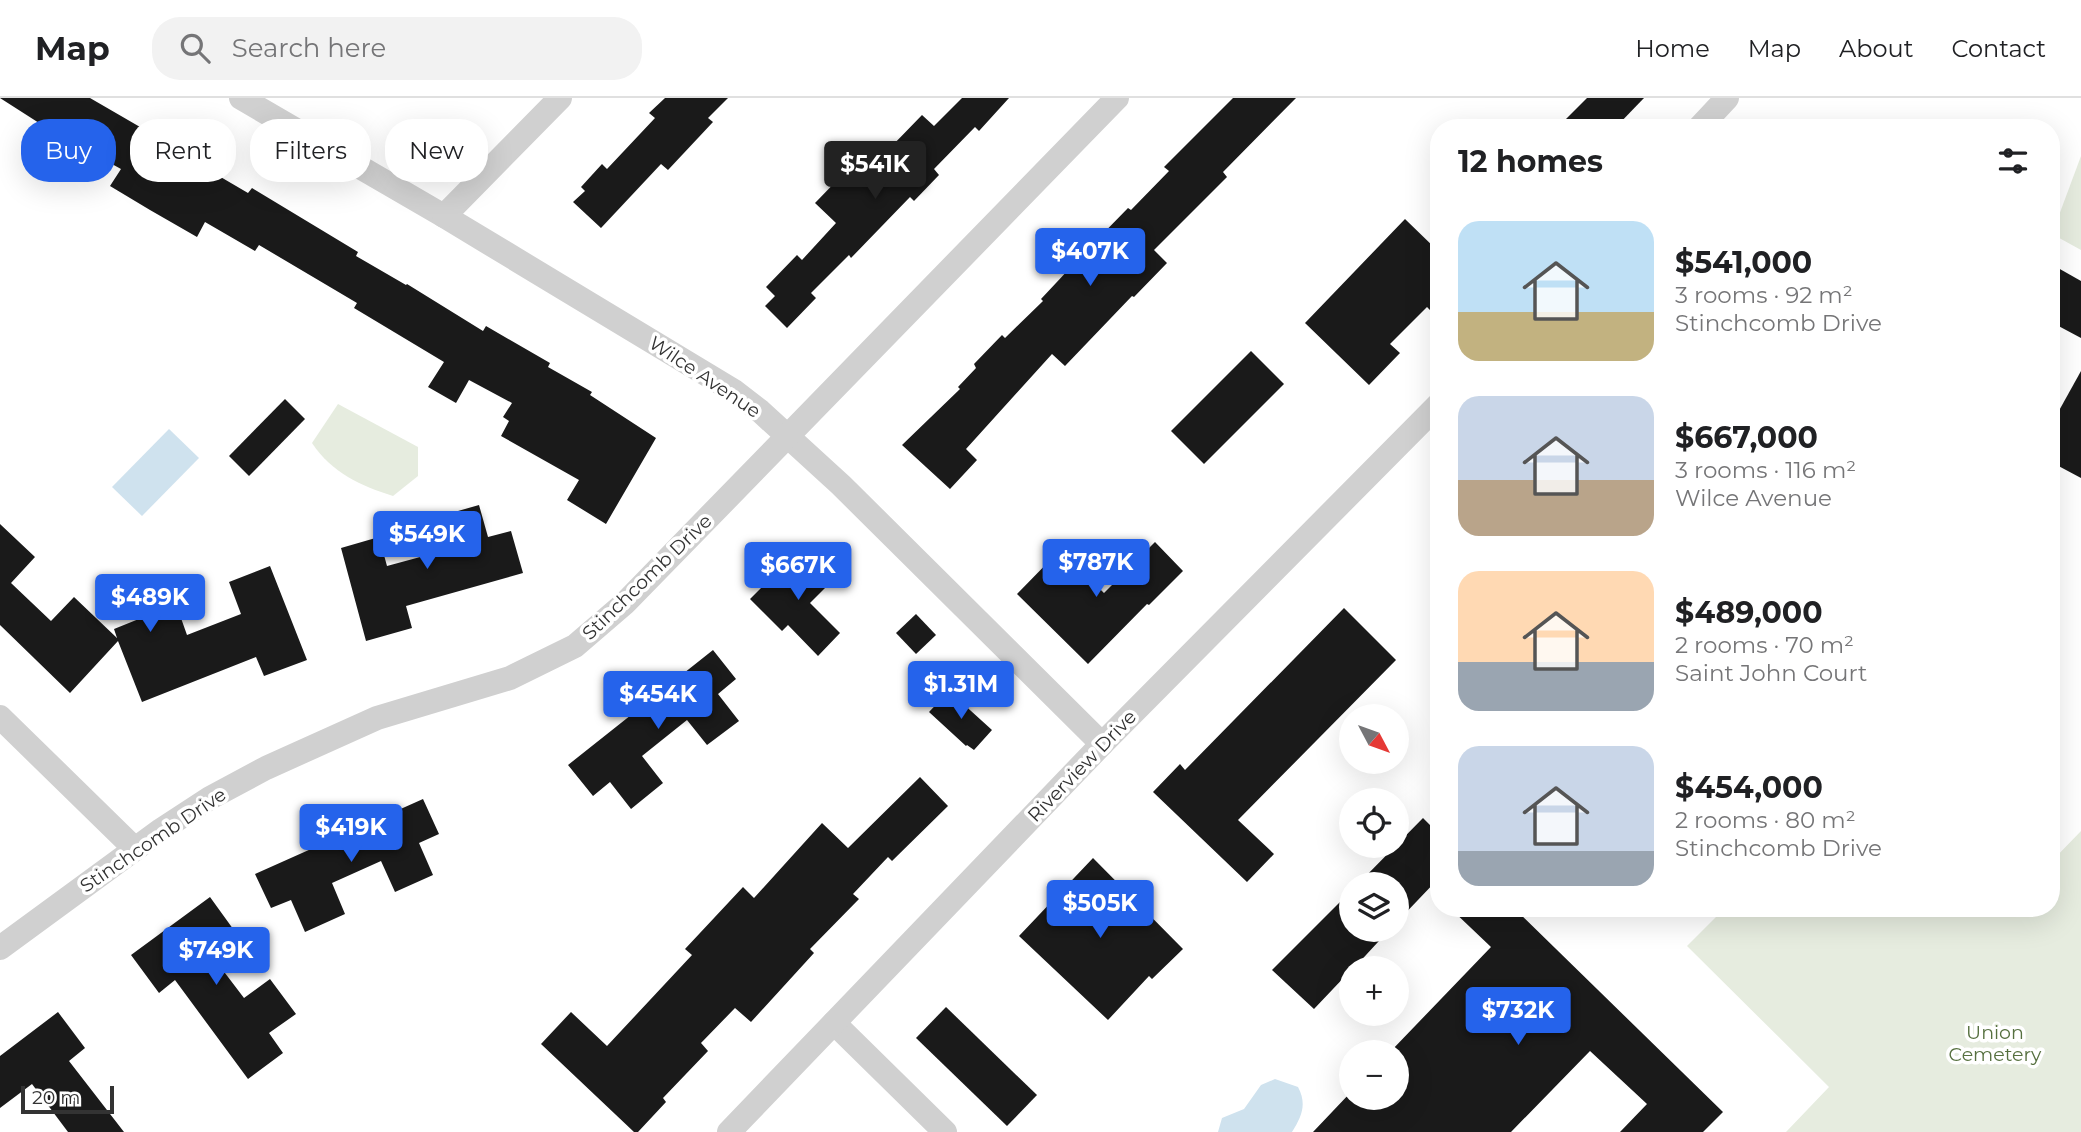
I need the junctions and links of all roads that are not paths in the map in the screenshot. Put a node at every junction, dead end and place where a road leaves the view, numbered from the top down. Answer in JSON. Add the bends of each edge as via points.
{"nodes":[{"id":1,"x":241,"y":98,"type":"edge"},
{"id":2,"x":560,"y":98,"type":"edge"},
{"id":3,"x":1117,"y":98,"type":"edge"},
{"id":4,"x":1727,"y":98,"type":"edge"},
{"id":5,"x":1707,"y":119,"type":"edge"},
{"id":6,"x":444,"y":216,"type":"junction"},
{"id":7,"x":1430,"y":413,"type":"edge"},
{"id":8,"x":788,"y":436,"type":"junction"},
{"id":9,"x":0,"y":718,"type":"edge"},
{"id":10,"x":1102,"y":744,"type":"junction"},
{"id":11,"x":135,"y":849,"type":"junction"},
{"id":12,"x":0,"y":948,"type":"edge"},
{"id":13,"x":834,"y":1023,"type":"junction"},
{"id":14,"x":729,"y":1132,"type":"edge"},
{"id":15,"x":945,"y":1132,"type":"edge"}],
"edges":[{"from":1,"to":6,"type":"street","name":"Wilce Avenue"},
{"from":2,"to":6,"type":"street"},
{"from":3,"to":8,"type":"street","name":"Stinchcomb Drive"},
{"from":4,"to":5,"type":"street"},
{"from":6,"to":8,"type":"street","name":"Wilce Avenue","via":[[734,391]]},
{"from":7,"to":10,"type":"street","name":"Riverview Drive"},
{"from":8,"to":10,"type":"street","name":"Wilce Avenue"},
{"from":8,"to":11,"type":"street","name":"Stinchcomb Drive","via":[[625,603],[575,646],[510,678],[377,718],[266,768],[210,798]]},
{"from":9,"to":11,"type":"street"},
{"from":10,"to":13,"type":"street","name":"Riverview Drive"},
{"from":11,"to":12,"type":"street","name":"Stinchcomb Drive"},
{"from":13,"to":14,"type":"street","name":"Riverview Drive"},
{"from":13,"to":15,"type":"street"}]}
